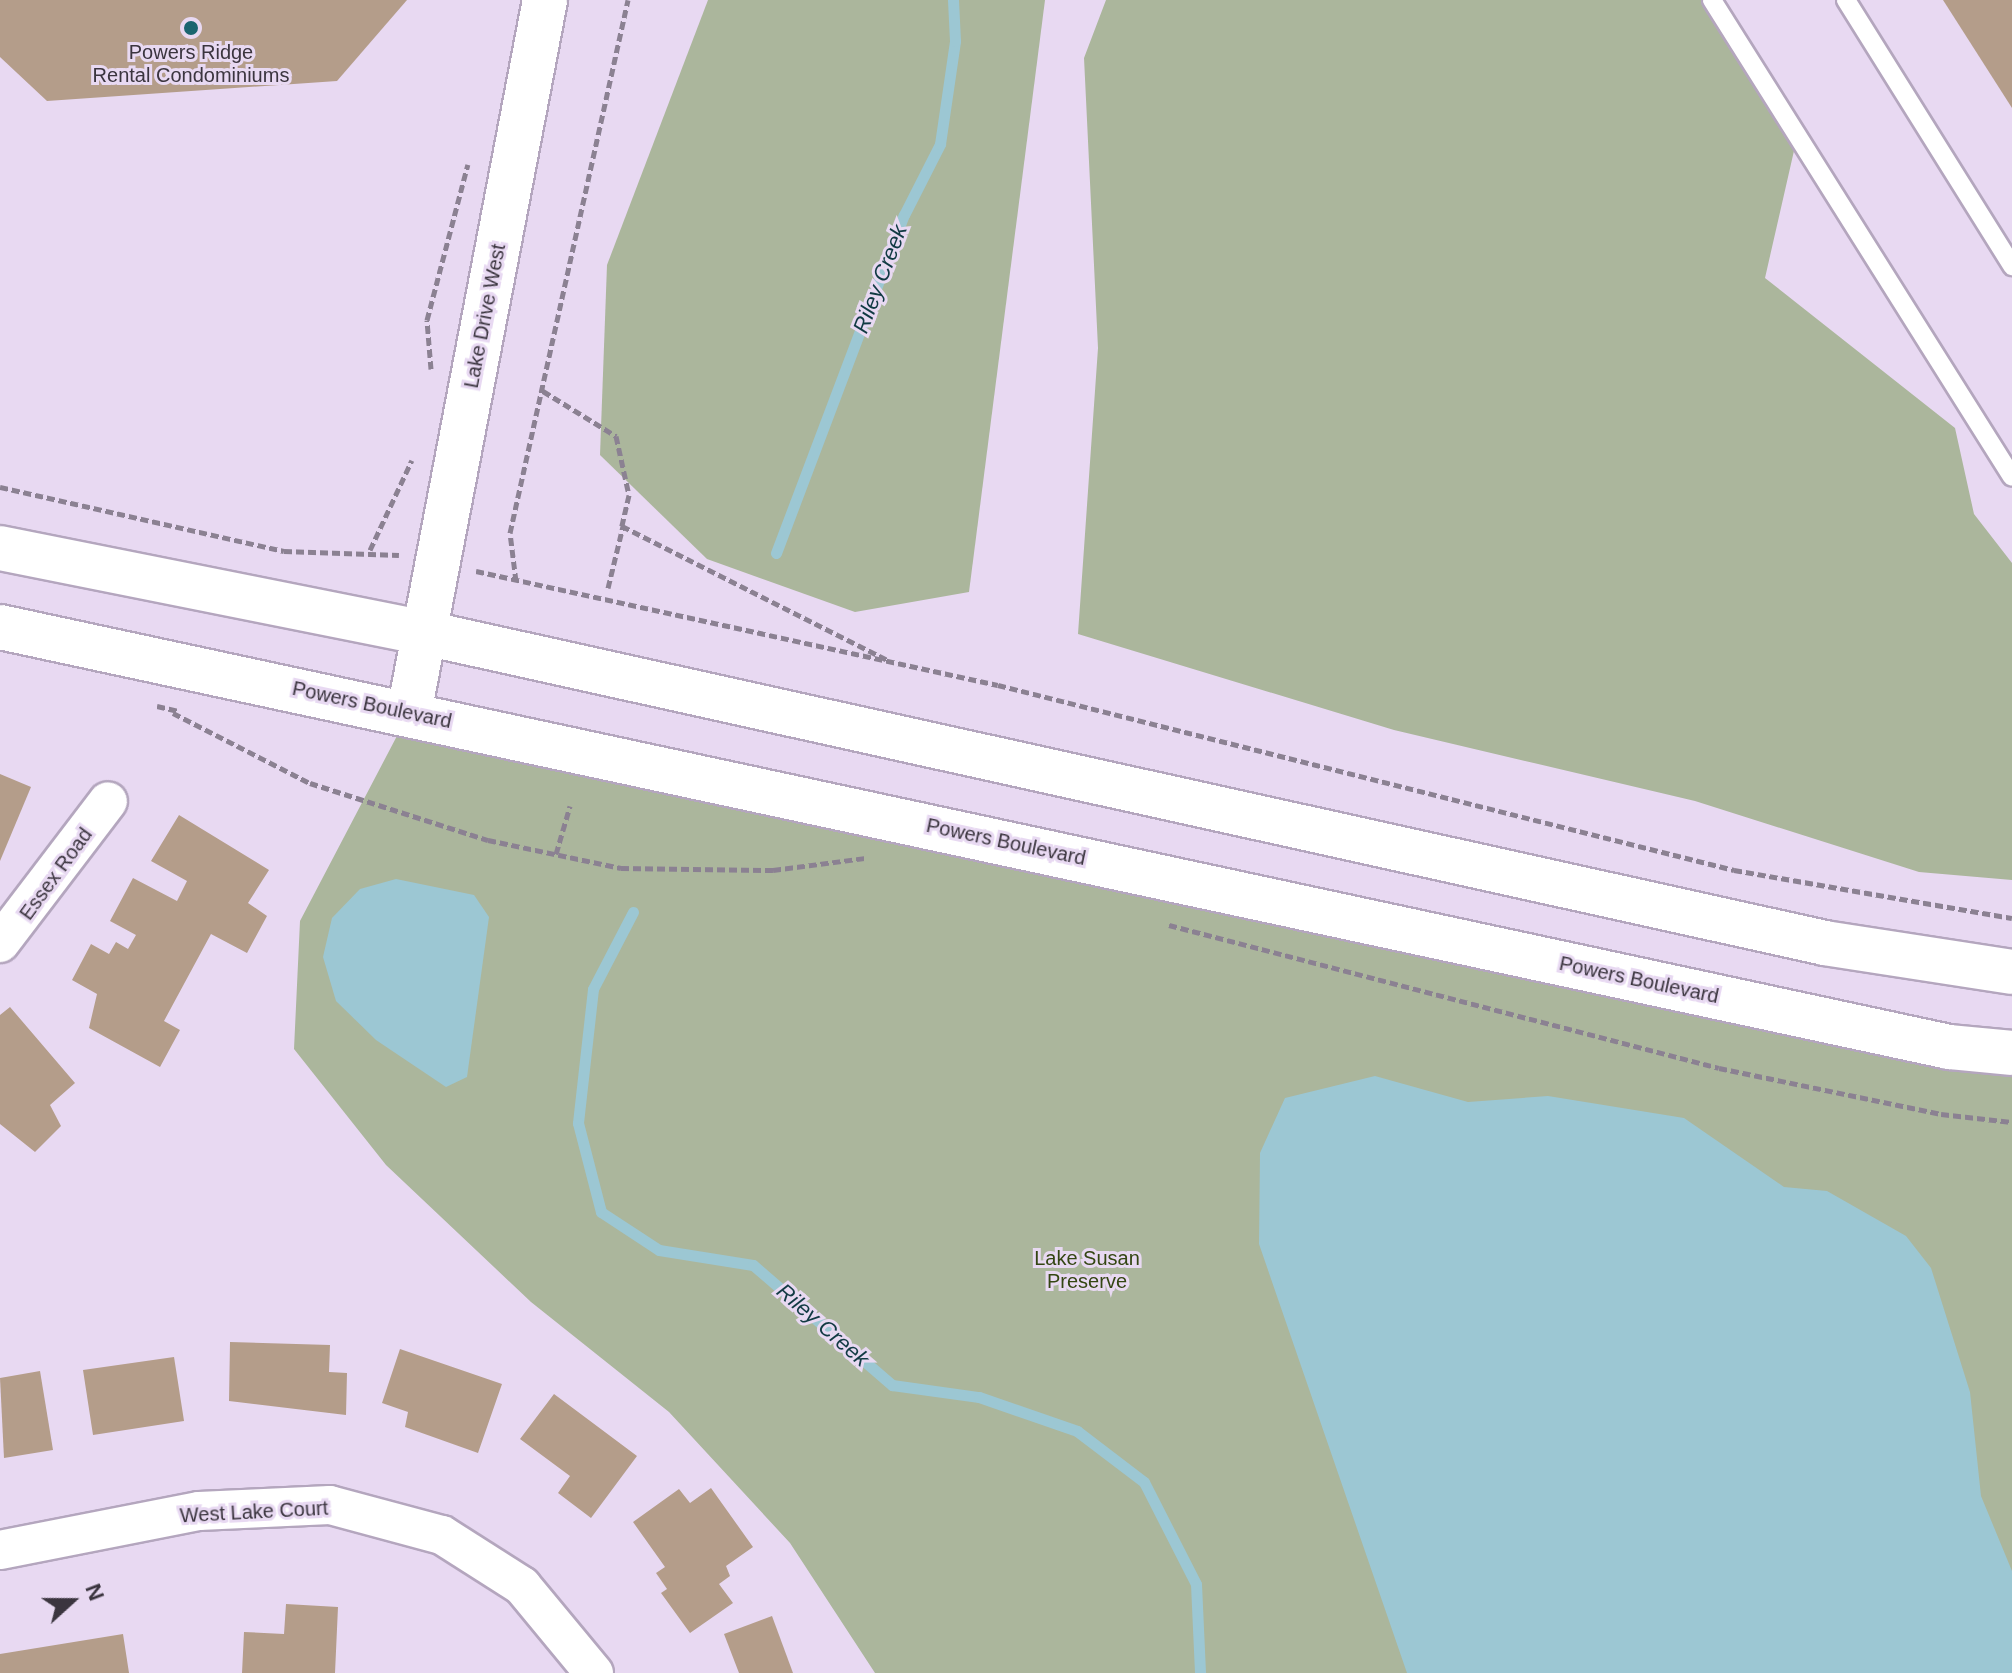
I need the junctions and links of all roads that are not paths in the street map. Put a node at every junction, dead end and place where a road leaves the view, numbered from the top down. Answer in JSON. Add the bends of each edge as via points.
{"nodes":[{"id":1,"x":545,"y":0,"type":"edge"},
{"id":2,"x":1846,"y":0,"type":"edge"},
{"id":3,"x":1718,"y":2,"type":"edge"},
{"id":4,"x":2012,"y":266,"type":"edge"},
{"id":5,"x":2012,"y":477,"type":"edge"},
{"id":6,"x":0,"y":548,"type":"edge"},
{"id":7,"x":0,"y":627,"type":"edge"},
{"id":8,"x":421,"y":632,"type":"junction"},
{"id":9,"x":409,"y":713,"type":"junction"},
{"id":10,"x":108,"y":801,"type":"dead end"},
{"id":11,"x":0,"y":943,"type":"edge"},
{"id":12,"x":2012,"y":972,"type":"edge"},
{"id":13,"x":2012,"y":1053,"type":"edge"},
{"id":14,"x":0,"y":1550,"type":"edge"},
{"id":15,"x":594,"y":1673,"type":"edge"}],
"edges":[{"from":1,"to":8,"type":"main road","name":"Lake Drive West"},
{"from":2,"to":4,"type":"lane"},
{"from":3,"to":5,"type":"lane"},
{"from":6,"to":8,"type":"main road"},
{"from":7,"to":9,"type":"main road","name":"Powers Boulevard"},
{"from":8,"to":9,"type":"main road","name":"Lake Drive West"},
{"from":8,"to":12,"type":"main road","via":[[1813,940]]},
{"from":9,"to":13,"type":"main road","name":"Powers Boulevard","via":[[1949,1047]]},
{"from":10,"to":11,"type":"street","name":"Essex Road"},
{"from":14,"to":15,"type":"street","name":"West Lake Court","via":[[199,1511],[330,1505],[442,1535],[522,1586]]}]}
